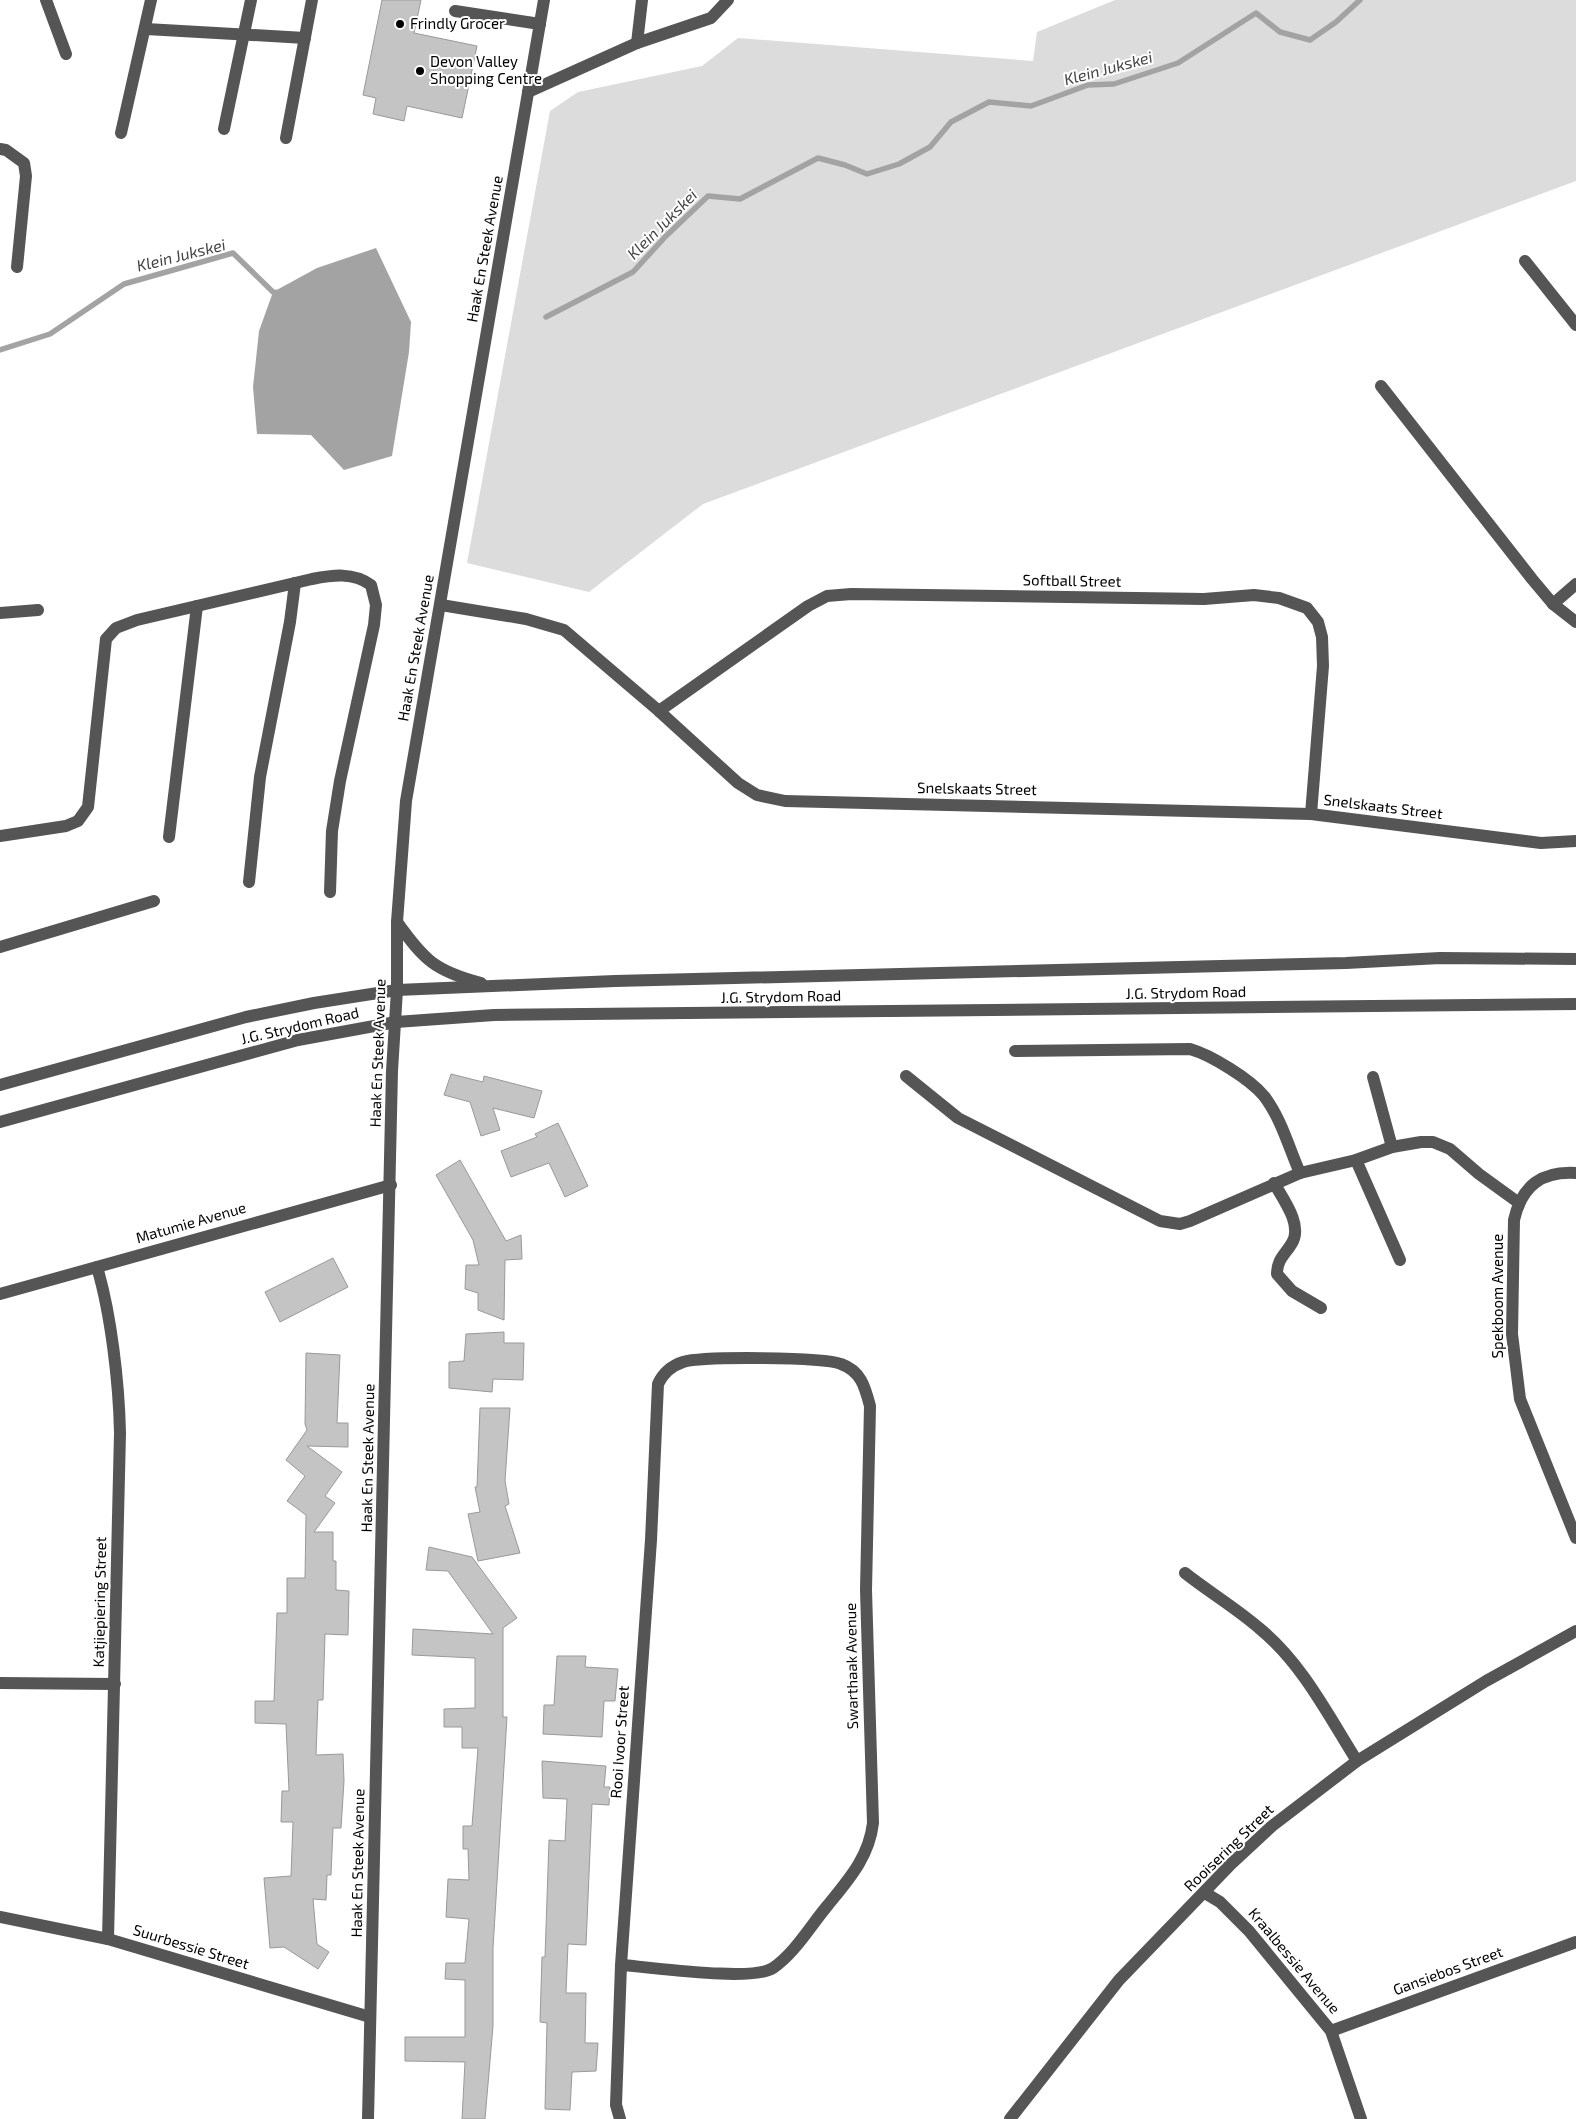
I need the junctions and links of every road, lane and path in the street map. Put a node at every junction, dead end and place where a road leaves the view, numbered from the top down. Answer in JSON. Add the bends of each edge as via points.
{"nodes":[{"id":1,"x":46,"y":0,"type":"edge"},
{"id":2,"x":151,"y":0,"type":"edge"},
{"id":3,"x":251,"y":0,"type":"edge"},
{"id":4,"x":312,"y":0,"type":"edge"},
{"id":5,"x":544,"y":0,"type":"edge"},
{"id":6,"x":642,"y":0,"type":"edge"},
{"id":7,"x":728,"y":0,"type":"edge"},
{"id":8,"x":455,"y":11,"type":"dead end"},
{"id":9,"x":540,"y":24,"type":"junction"},
{"id":10,"x":146,"y":29,"type":"junction"},
{"id":11,"x":244,"y":36,"type":"junction"},
{"id":12,"x":305,"y":38,"type":"junction"},
{"id":13,"x":637,"y":43,"type":"junction"},
{"id":14,"x":66,"y":54,"type":"dead end"},
{"id":15,"x":528,"y":92,"type":"junction"},
{"id":16,"x":224,"y":129,"type":"dead end"},
{"id":17,"x":121,"y":133,"type":"dead end"},
{"id":18,"x":286,"y":138,"type":"dead end"},
{"id":19,"x":0,"y":149,"type":"edge"},
{"id":20,"x":1525,"y":261,"type":"dead end"},
{"id":21,"x":17,"y":267,"type":"dead end"},
{"id":22,"x":1576,"y":325,"type":"edge"},
{"id":23,"x":1381,"y":386,"type":"dead end"},
{"id":24,"x":294,"y":583,"type":"junction"},
{"id":25,"x":1576,"y":584,"type":"edge"},
{"id":26,"x":1553,"y":604,"type":"junction"},
{"id":27,"x":440,"y":605,"type":"junction"},
{"id":28,"x":197,"y":606,"type":"junction"},
{"id":29,"x":38,"y":610,"type":"dead end"},
{"id":30,"x":0,"y":613,"type":"edge"},
{"id":31,"x":1576,"y":622,"type":"edge"},
{"id":32,"x":659,"y":711,"type":"junction"},
{"id":33,"x":1311,"y":814,"type":"junction"},
{"id":34,"x":0,"y":836,"type":"edge"},
{"id":35,"x":169,"y":837,"type":"dead end"},
{"id":36,"x":1576,"y":840,"type":"edge"},
{"id":37,"x":249,"y":882,"type":"dead end"},
{"id":38,"x":330,"y":892,"type":"dead end"},
{"id":39,"x":154,"y":901,"type":"dead end"},
{"id":40,"x":397,"y":922,"type":"junction"},
{"id":41,"x":0,"y":947,"type":"edge"},
{"id":42,"x":1576,"y":958,"type":"edge"},
{"id":43,"x":493,"y":986,"type":"junction"},
{"id":44,"x":397,"y":990,"type":"junction"},
{"id":45,"x":1576,"y":1004,"type":"edge"},
{"id":46,"x":396,"y":1022,"type":"junction"},
{"id":47,"x":1015,"y":1051,"type":"dead end"},
{"id":48,"x":906,"y":1076,"type":"dead end"},
{"id":49,"x":1374,"y":1077,"type":"dead end"},
{"id":50,"x":0,"y":1085,"type":"edge"},
{"id":51,"x":0,"y":1122,"type":"edge"},
{"id":52,"x":1392,"y":1147,"type":"junction"},
{"id":53,"x":1356,"y":1160,"type":"junction"},
{"id":54,"x":1300,"y":1173,"type":"junction"},
{"id":55,"x":1576,"y":1173,"type":"edge"},
{"id":56,"x":1274,"y":1183,"type":"junction"},
{"id":57,"x":390,"y":1186,"type":"junction"},
{"id":58,"x":1519,"y":1203,"type":"junction"},
{"id":59,"x":1400,"y":1260,"type":"dead end"},
{"id":60,"x":97,"y":1267,"type":"junction"},
{"id":61,"x":0,"y":1294,"type":"edge"},
{"id":62,"x":1321,"y":1308,"type":"dead end"},
{"id":63,"x":668,"y":1370,"type":"joint"},
{"id":64,"x":1576,"y":1538,"type":"edge"},
{"id":65,"x":1185,"y":1573,"type":"dead end"},
{"id":66,"x":1576,"y":1631,"type":"edge"},
{"id":67,"x":0,"y":1683,"type":"edge"},
{"id":68,"x":114,"y":1684,"type":"junction"},
{"id":69,"x":1356,"y":1761,"type":"junction"},
{"id":70,"x":1206,"y":1893,"type":"junction"},
{"id":71,"x":0,"y":1917,"type":"edge"},
{"id":72,"x":108,"y":1939,"type":"junction"},
{"id":73,"x":1576,"y":1942,"type":"edge"},
{"id":74,"x":621,"y":1965,"type":"junction"},
{"id":75,"x":370,"y":2017,"type":"junction"},
{"id":76,"x":1331,"y":2031,"type":"junction"},
{"id":77,"x":368,"y":2119,"type":"edge"},
{"id":78,"x":620,"y":2119,"type":"edge"},
{"id":79,"x":1010,"y":2119,"type":"edge"},
{"id":80,"x":1361,"y":2119,"type":"edge"}],
"edges":[{"from":1,"to":14,"type":"street"},
{"from":2,"to":10,"type":"street"},
{"from":3,"to":11,"type":"street"},
{"from":4,"to":12,"type":"street"},
{"from":5,"to":9,"type":"street","name":"Haak En Steek Avenue"},
{"from":6,"to":13,"type":"street"},
{"from":7,"to":13,"type":"street","via":[[711,18]]},
{"from":8,"to":9,"type":"street"},
{"from":9,"to":15,"type":"street","name":"Haak En Steek Avenue"},
{"from":10,"to":11,"type":"street"},
{"from":10,"to":17,"type":"street"},
{"from":11,"to":12,"type":"street"},
{"from":11,"to":16,"type":"street"},
{"from":12,"to":18,"type":"street"},
{"from":13,"to":15,"type":"street"},
{"from":15,"to":27,"type":"street","name":"Haak En Steek Avenue"},
{"from":19,"to":21,"type":"street","via":[[24,163],[26,176]]},
{"from":20,"to":22,"type":"street"},
{"from":23,"to":26,"type":"street"},
{"from":24,"to":28,"type":"street"},
{"from":24,"to":37,"type":"street","via":[[260,777]]},
{"from":24,"to":38,"type":"street","via":[[329,576],[358,578],[371,585],[376,605],[340,781],[332,831]]},
{"from":25,"to":26,"type":"street"},
{"from":26,"to":31,"type":"street"},
{"from":27,"to":32,"type":"street","name":"Snelskaats Street","via":[[526,619],[564,630]]},
{"from":27,"to":40,"type":"street","name":"Haak En Steek Avenue","via":[[406,801]]},
{"from":28,"to":34,"type":"street","via":[[123,624],[106,638],[88,807],[78,821],[66,826]]},
{"from":28,"to":35,"type":"street"},
{"from":29,"to":30,"type":"street"},
{"from":32,"to":33,"type":"street","name":"Snelskaats Street","via":[[738,783],[757,795],[785,801]]},
{"from":32,"to":33,"type":"street","name":"Softball Street","via":[[827,596],[1279,598],[1307,608],[1318,622],[1322,637],[1323,666]]},
{"from":33,"to":36,"type":"street","name":"Snelskaats Street","via":[[1541,843]]},
{"from":39,"to":41,"type":"street"},
{"from":40,"to":43,"type":"street","via":[[429,962],[463,978]]},
{"from":40,"to":44,"type":"street","name":"Haak En Steek Avenue"},
{"from":42,"to":43,"type":"street","name":"J.G. Strydom Road","via":[[1440,958]]},
{"from":43,"to":44,"type":"street","name":"J.G. Strydom Road"},
{"from":44,"to":46,"type":"street","name":"Haak En Steek Avenue"},
{"from":44,"to":50,"type":"street","name":"J.G. Strydom Road","via":[[246,1017]]},
{"from":45,"to":46,"type":"street","name":"J.G. Strydom Road","via":[[494,1015]]},
{"from":46,"to":51,"type":"street","name":"J.G. Strydom Road","via":[[298,1040]]},
{"from":46,"to":57,"type":"street","name":"Haak En Steek Avenue"},
{"from":47,"to":54,"type":"street","via":[[1190,1049],[1211,1056],[1263,1096]]},
{"from":48,"to":56,"type":"street","via":[[958,1118],[1160,1222],[1180,1224]]},
{"from":49,"to":52,"type":"street"},
{"from":52,"to":53,"type":"street"},
{"from":52,"to":58,"type":"street","via":[[1433,1142],[1450,1149]]},
{"from":53,"to":54,"type":"street"},
{"from":53,"to":59,"type":"street"},
{"from":54,"to":56,"type":"street"},
{"from":55,"to":58,"type":"street","name":"Spekboom Avenue","via":[[1559,1172],[1538,1179]]},
{"from":56,"to":62,"type":"street","via":[[1295,1227],[1293,1242],[1279,1258],[1277,1274],[1292,1291]]},
{"from":57,"to":60,"type":"street","name":"Matumie Avenue"},
{"from":57,"to":75,"type":"street","name":"Haak En Steek Avenue"},
{"from":58,"to":64,"type":"street","name":"Spekboom Avenue","via":[[1514,1220],[1512,1334],[1520,1399]]},
{"from":60,"to":61,"type":"street","name":"Matumie Avenue"},
{"from":60,"to":68,"type":"street","name":"Katjiepiering Street","via":[[106,1304],[120,1413]]},
{"from":63,"to":74,"type":"street","name":"Rooi Ivoor Street","via":[[658,1384],[651,1540]]},
{"from":63,"to":74,"type":"street","name":"Swarthaak Avenue","via":[[684,1362],[712,1358],[830,1362],[849,1369],[863,1382],[870,1406],[866,1590],[873,1823],[869,1847],[862,1862],[785,1958],[770,1970],[744,1974]]},
{"from":65,"to":69,"type":"street","via":[[1260,1628],[1281,1651],[1306,1679]]},
{"from":66,"to":69,"type":"street","name":"Rooisering Street","via":[[1486,1681]]},
{"from":67,"to":68,"type":"street"},
{"from":68,"to":72,"type":"street","name":"Katjiepiering Street"},
{"from":69,"to":70,"type":"street","name":"Rooisering Street","via":[[1272,1826],[1231,1864]]},
{"from":70,"to":76,"type":"street","name":"Kraalbessie Avenue","via":[[1249,1931]]},
{"from":70,"to":79,"type":"street","name":"Rooisering Street","via":[[1119,1980]]},
{"from":71,"to":72,"type":"street","name":"Suurbessie Street"},
{"from":72,"to":75,"type":"street","name":"Suurbessie Street"},
{"from":73,"to":76,"type":"street","name":"Gansiebos Street"},
{"from":74,"to":78,"type":"street","name":"Rooi Ivoor Street","via":[[616,2089]]},
{"from":75,"to":77,"type":"street","name":"Haak En Steek Avenue"},
{"from":76,"to":80,"type":"street","name":"Kraalbessie Avenue"}]}
